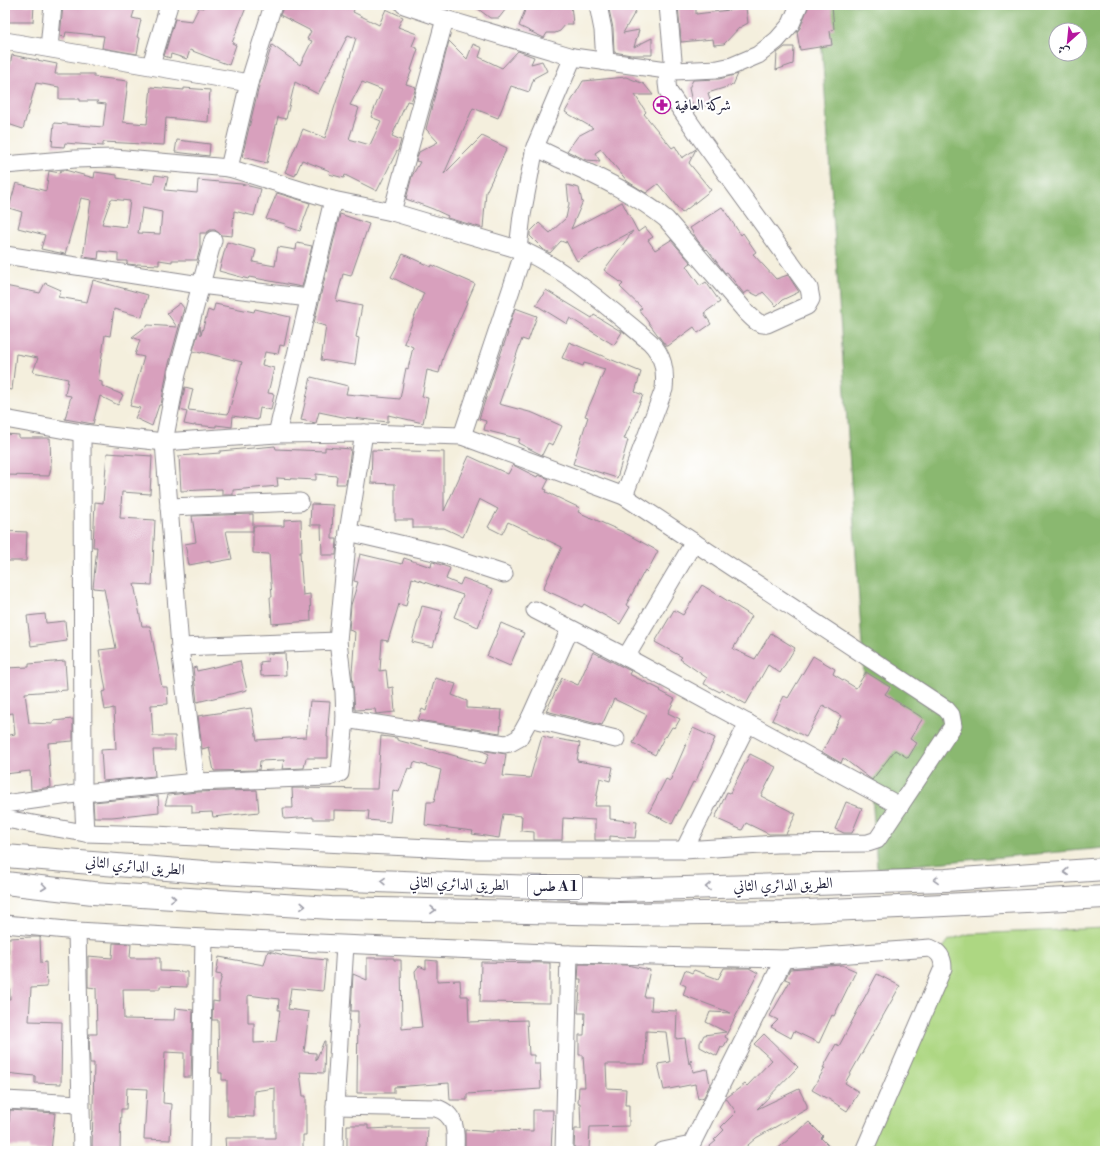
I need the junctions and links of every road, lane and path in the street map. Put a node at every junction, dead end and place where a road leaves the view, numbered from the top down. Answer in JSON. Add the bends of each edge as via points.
{"nodes":[{"id":1,"x":53,"y":5,"type":"edge"},
{"id":2,"x":169,"y":5,"type":"edge"},
{"id":3,"x":273,"y":5,"type":"edge"},
{"id":4,"x":404,"y":5,"type":"edge"},
{"id":5,"x":598,"y":5,"type":"edge"},
{"id":6,"x":668,"y":5,"type":"edge"},
{"id":7,"x":799,"y":5,"type":"edge"},
{"id":8,"x":445,"y":19,"type":"junction"},
{"id":9,"x":5,"y":41,"type":"edge"},
{"id":10,"x":49,"y":48,"type":"junction"},
{"id":11,"x":573,"y":57,"type":"junction"},
{"id":12,"x":605,"y":62,"type":"junction"},
{"id":13,"x":151,"y":65,"type":"junction"},
{"id":14,"x":671,"y":70,"type":"junction"},
{"id":15,"x":249,"y":83,"type":"junction"},
{"id":16,"x":535,"y":147,"type":"junction"},
{"id":17,"x":5,"y":165,"type":"edge"},
{"id":18,"x":229,"y":168,"type":"junction"},
{"id":19,"x":333,"y":200,"type":"junction"},
{"id":20,"x":392,"y":212,"type":"junction"},
{"id":21,"x":213,"y":240,"type":"dead end"},
{"id":22,"x":521,"y":250,"type":"junction"},
{"id":23,"x":5,"y":255,"type":"edge"},
{"id":24,"x":200,"y":285,"type":"junction"},
{"id":25,"x":308,"y":298,"type":"junction"},
{"id":26,"x":5,"y":419,"type":"edge"},
{"id":27,"x":82,"y":433,"type":"junction"},
{"id":28,"x":364,"y":433,"type":"junction"},
{"id":29,"x":276,"y":434,"type":"junction"},
{"id":30,"x":462,"y":436,"type":"junction"},
{"id":31,"x":164,"y":442,"type":"junction"},
{"id":32,"x":624,"y":496,"type":"junction"},
{"id":33,"x":300,"y":502,"type":"dead end"},
{"id":34,"x":169,"y":507,"type":"junction"},
{"id":35,"x":348,"y":532,"type":"junction"},
{"id":36,"x":694,"y":542,"type":"junction"},
{"id":37,"x":504,"y":574,"type":"dead end"},
{"id":38,"x":535,"y":610,"type":"dead end"},
{"id":39,"x":570,"y":628,"type":"junction"},
{"id":40,"x":338,"y":641,"type":"junction"},
{"id":41,"x":180,"y":647,"type":"junction"},
{"id":42,"x":626,"y":657,"type":"junction"},
{"id":43,"x":530,"y":718,"type":"junction"},
{"id":44,"x":345,"y":719,"type":"junction"},
{"id":45,"x":748,"y":723,"type":"junction"},
{"id":46,"x":616,"y":739,"type":"dead end"},
{"id":47,"x":196,"y":782,"type":"junction"},
{"id":48,"x":83,"y":794,"type":"junction"},
{"id":49,"x":5,"y":804,"type":"edge"},
{"id":50,"x":900,"y":806,"type":"junction"},
{"id":51,"x":5,"y":819,"type":"edge"},
{"id":52,"x":85,"y":833,"type":"junction"},
{"id":53,"x":684,"y":850,"type":"junction"},
{"id":54,"x":5,"y":856,"type":"edge"},
{"id":55,"x":1105,"y":869,"type":"edge"},
{"id":56,"x":5,"y":883,"type":"edge"},
{"id":57,"x":1105,"y":897,"type":"edge"},
{"id":58,"x":5,"y":924,"type":"edge"},
{"id":59,"x":77,"y":931,"type":"junction"},
{"id":60,"x":204,"y":938,"type":"junction"},
{"id":61,"x":345,"y":945,"type":"junction"},
{"id":62,"x":570,"y":954,"type":"junction"},
{"id":63,"x":784,"y":959,"type":"junction"},
{"id":64,"x":5,"y":1100,"type":"edge"},
{"id":65,"x":80,"y":1104,"type":"junction"},
{"id":66,"x":335,"y":1106,"type":"junction"},
{"id":67,"x":688,"y":1148,"type":"edge"},
{"id":68,"x":82,"y":1151,"type":"edge"},
{"id":69,"x":200,"y":1151,"type":"edge"},
{"id":70,"x":334,"y":1151,"type":"edge"},
{"id":71,"x":455,"y":1151,"type":"edge"},
{"id":72,"x":564,"y":1151,"type":"edge"},
{"id":73,"x":662,"y":1151,"type":"edge"},
{"id":74,"x":864,"y":1151,"type":"edge"}],
"edges":[{"from":1,"to":10,"type":"street"},
{"from":2,"to":13,"type":"street"},
{"from":3,"to":15,"type":"street"},
{"from":4,"to":8,"type":"street"},
{"from":5,"to":12,"type":"street"},
{"from":6,"to":14,"type":"street"},
{"from":7,"to":14,"type":"street","via":[[791,24],[777,40],[758,55],[718,70]]},
{"from":8,"to":11,"type":"street"},
{"from":8,"to":20,"type":"street"},
{"from":9,"to":10,"type":"street"},
{"from":10,"to":13,"type":"street"},
{"from":11,"to":12,"type":"street"},
{"from":11,"to":16,"type":"street"},
{"from":12,"to":14,"type":"street"},
{"from":13,"to":15,"type":"street"},
{"from":14,"to":16,"type":"street","via":[[667,83],[668,91],[809,288],[812,299],[807,306],[766,324],[757,322],[666,219],[612,185]]},
{"from":15,"to":18,"type":"street"},
{"from":16,"to":22,"type":"street","via":[[522,215]]},
{"from":17,"to":18,"type":"street","via":[[114,158]]},
{"from":18,"to":19,"type":"street"},
{"from":19,"to":20,"type":"street"},
{"from":19,"to":25,"type":"street"},
{"from":20,"to":22,"type":"street"},
{"from":21,"to":24,"type":"street"},
{"from":22,"to":30,"type":"street"},
{"from":22,"to":32,"type":"street","via":[[569,276],[658,350],[665,370],[664,388]]},
{"from":23,"to":24,"type":"street"},
{"from":24,"to":25,"type":"street"},
{"from":24,"to":31,"type":"street","via":[[177,374]]},
{"from":25,"to":29,"type":"street"},
{"from":26,"to":27,"type":"street"},
{"from":27,"to":31,"type":"street"},
{"from":27,"to":48,"type":"street"},
{"from":28,"to":29,"type":"street"},
{"from":28,"to":30,"type":"street"},
{"from":28,"to":35,"type":"street"},
{"from":29,"to":31,"type":"street"},
{"from":30,"to":32,"type":"street"},
{"from":31,"to":34,"type":"street"},
{"from":32,"to":36,"type":"street"},
{"from":33,"to":34,"type":"street"},
{"from":34,"to":41,"type":"street"},
{"from":35,"to":37,"type":"street","via":[[443,554]]},
{"from":35,"to":40,"type":"street"},
{"from":36,"to":42,"type":"street"},
{"from":36,"to":50,"type":"street","via":[[933,700],[951,715],[953,726]]},
{"from":38,"to":39,"type":"street"},
{"from":39,"to":42,"type":"street"},
{"from":39,"to":43,"type":"street"},
{"from":40,"to":41,"type":"street"},
{"from":40,"to":44,"type":"street"},
{"from":41,"to":47,"type":"street"},
{"from":42,"to":45,"type":"street"},
{"from":43,"to":44,"type":"street","via":[[519,738],[505,744]]},
{"from":43,"to":46,"type":"street"},
{"from":44,"to":47,"type":"street","via":[[341,772],[336,775]]},
{"from":45,"to":50,"type":"street"},
{"from":45,"to":53,"type":"street"},
{"from":47,"to":48,"type":"street"},
{"from":48,"to":49,"type":"street"},
{"from":48,"to":52,"type":"street"},
{"from":50,"to":53,"type":"street","via":[[877,840],[868,843],[776,844]]},
{"from":51,"to":52,"type":"street"},
{"from":52,"to":53,"type":"street","via":[[473,850]]},
{"from":55,"to":54,"type":"highway","name":"الطريق الدائري الثاني","number":"طس A 1","one_way":true,"via":[[946,880],[618,890],[204,872]]},
{"from":56,"to":57,"type":"highway","name":"الطريق الدائري الثاني","number":"طس A 1","one_way":true,"via":[[93,893],[331,908],[620,914],[784,912]]},
{"from":58,"to":59,"type":"street"},
{"from":59,"to":60,"type":"street"},
{"from":59,"to":65,"type":"street"},
{"from":60,"to":61,"type":"street"},
{"from":60,"to":69,"type":"street"},
{"from":61,"to":62,"type":"street"},
{"from":61,"to":66,"type":"street"},
{"from":62,"to":63,"type":"street"},
{"from":62,"to":72,"type":"street"},
{"from":63,"to":67,"type":"street"},
{"from":63,"to":74,"type":"street","via":[[923,948],[934,950],[942,958],[943,968]]},
{"from":64,"to":65,"type":"street"},
{"from":65,"to":68,"type":"street"},
{"from":66,"to":70,"type":"street"},
{"from":66,"to":71,"type":"street","via":[[436,1108],[446,1112],[452,1120],[455,1128]]},
{"from":67,"to":73,"type":"street"}]}
